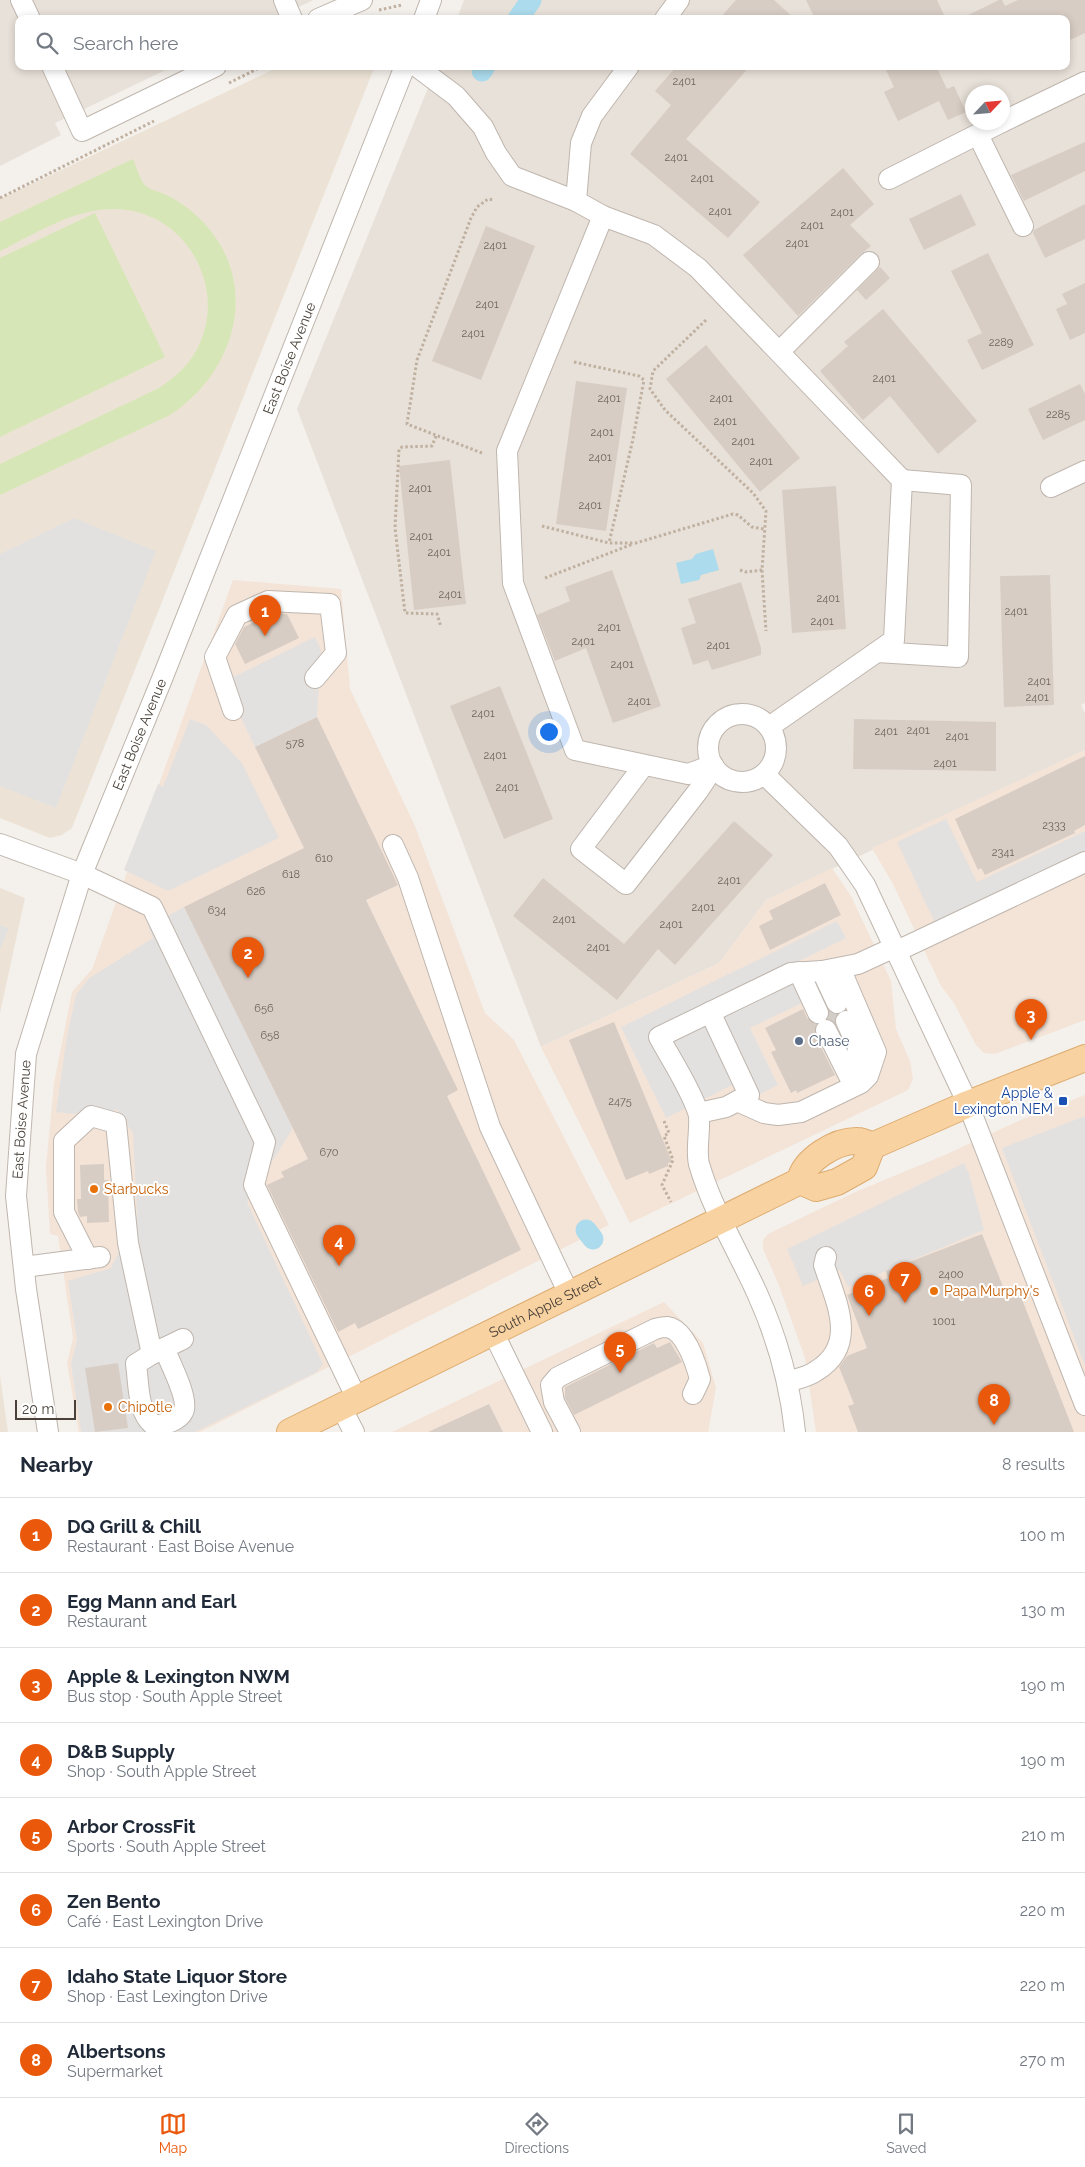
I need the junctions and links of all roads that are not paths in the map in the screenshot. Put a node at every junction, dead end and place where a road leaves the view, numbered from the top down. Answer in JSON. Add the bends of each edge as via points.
{"nodes":[{"id":1,"x":21,"y":0,"type":"edge"},
{"id":2,"x":284,"y":0,"type":"edge"},
{"id":3,"x":362,"y":0,"type":"edge"},
{"id":4,"x":431,"y":0,"type":"edge"},
{"id":5,"x":679,"y":0,"type":"edge"},
{"id":6,"x":28,"y":15,"type":"edge"},
{"id":7,"x":290,"y":15,"type":"edge"},
{"id":8,"x":327,"y":15,"type":"edge"},
{"id":9,"x":425,"y":15,"type":"edge"},
{"id":10,"x":667,"y":15,"type":"edge"},
{"id":11,"x":54,"y":70,"type":"edge"},
{"id":12,"x":208,"y":70,"type":"edge"},
{"id":13,"x":403,"y":70,"type":"edge"},
{"id":14,"x":421,"y":70,"type":"edge"},
{"id":15,"x":626,"y":70,"type":"edge"},
{"id":16,"x":1085,"y":82,"type":"edge"},
{"id":17,"x":1010,"y":118,"type":"edge"},
{"id":18,"x":987,"y":130,"type":"edge"},
{"id":19,"x":978,"y":135,"type":"junction"},
{"id":20,"x":889,"y":179,"type":"dead end"},
{"id":21,"x":576,"y":201,"type":"junction"},
{"id":22,"x":603,"y":216,"type":"junction"},
{"id":23,"x":1023,"y":226,"type":"dead end"},
{"id":24,"x":869,"y":262,"type":"dead end"},
{"id":25,"x":780,"y":350,"type":"junction"},
{"id":26,"x":1085,"y":471,"type":"edge"},
{"id":27,"x":902,"y":480,"type":"junction"},
{"id":28,"x":1051,"y":487,"type":"dead end"},
{"id":29,"x":877,"y":652,"type":"junction"},
{"id":30,"x":315,"y":678,"type":"dead end"},
{"id":31,"x":232,"y":710,"type":"dead end"},
{"id":32,"x":769,"y":727,"type":"junction"},
{"id":33,"x":644,"y":765,"type":"junction"},
{"id":34,"x":714,"y":766,"type":"junction"},
{"id":35,"x":764,"y":774,"type":"junction"},
{"id":36,"x":0,"y":844,"type":"edge"},
{"id":37,"x":393,"y":845,"type":"dead end"},
{"id":38,"x":1085,"y":862,"type":"edge"},
{"id":39,"x":82,"y":874,"type":"junction"},
{"id":40,"x":896,"y":949,"type":"junction"},
{"id":41,"x":818,"y":971,"type":"junction"},
{"id":42,"x":710,"y":1012,"type":"junction"},
{"id":43,"x":871,"y":1038,"type":"junction"},
{"id":44,"x":1085,"y":1058,"type":"edge"},
{"id":45,"x":853,"y":1073,"type":"junction"},
{"id":46,"x":743,"y":1098,"type":"junction"},
{"id":47,"x":968,"y":1104,"type":"junction"},
{"id":48,"x":699,"y":1113,"type":"junction"},
{"id":49,"x":721,"y":1219,"type":"junction"},
{"id":50,"x":826,"y":1257,"type":"dead end"},
{"id":51,"x":24,"y":1267,"type":"junction"},
{"id":52,"x":569,"y":1294,"type":"junction"},
{"id":53,"x":493,"y":1332,"type":"junction"},
{"id":54,"x":183,"y":1339,"type":"dead end"},
{"id":55,"x":786,"y":1382,"type":"junction"},
{"id":56,"x":694,"y":1394,"type":"dead end"},
{"id":57,"x":349,"y":1403,"type":"junction"},
{"id":58,"x":1085,"y":1405,"type":"edge"},
{"id":59,"x":48,"y":1432,"type":"edge"},
{"id":60,"x":290,"y":1432,"type":"edge"},
{"id":61,"x":354,"y":1432,"type":"edge"},
{"id":62,"x":542,"y":1432,"type":"edge"},
{"id":63,"x":570,"y":1432,"type":"edge"},
{"id":64,"x":795,"y":1432,"type":"edge"}],
"edges":[{"from":1,"to":6,"type":"street"},
{"from":2,"to":7,"type":"street"},
{"from":3,"to":8,"type":"street"},
{"from":4,"to":9,"type":"street"},
{"from":5,"to":10,"type":"street"},
{"from":11,"to":12,"type":"street","via":[[82,131]]},
{"from":13,"to":39,"type":"street","name":"East Boise Avenue"},
{"from":14,"to":21,"type":"street","via":[[456,96],[482,127],[512,176]]},
{"from":15,"to":21,"type":"street","via":[[592,116],[580,143]]},
{"from":16,"to":17,"type":"street"},
{"from":18,"to":19,"type":"street"},
{"from":19,"to":20,"type":"street"},
{"from":19,"to":23,"type":"street"},
{"from":21,"to":22,"type":"street"},
{"from":22,"to":25,"type":"street","via":[[654,235],[698,268]]},
{"from":22,"to":33,"type":"street","via":[[507,451],[513,583],[574,750]]},
{"from":24,"to":25,"type":"street"},
{"from":25,"to":27,"type":"street"},
{"from":26,"to":28,"type":"street"},
{"from":27,"to":29,"type":"street","via":[[894,640]]},
{"from":27,"to":29,"type":"street","via":[[962,485],[958,658]]},
{"from":29,"to":32,"type":"street"},
{"from":30,"to":31,"type":"street","via":[[336,653],[330,604],[268,601],[236,615],[215,657]]},
{"from":32,"to":34,"type":"street","via":[[750,714],[734,715],[719,723],[708,743]]},
{"from":32,"to":35,"type":"street","via":[[776,746],[773,761]]},
{"from":33,"to":34,"type":"street","via":[[688,774]]},
{"from":33,"to":34,"type":"street","via":[[581,848],[626,884]]},
{"from":34,"to":35,"type":"street","via":[[720,774],[742,782]]},
{"from":35,"to":40,"type":"street","via":[[838,846],[865,885]]},
{"from":36,"to":39,"type":"street"},
{"from":37,"to":52,"type":"street","via":[[408,878],[490,1126]]},
{"from":38,"to":40,"type":"street"},
{"from":39,"to":51,"type":"street","name":"East Boise Avenue","via":[[26,1054],[16,1196]]},
{"from":39,"to":57,"type":"street","via":[[152,907],[265,1142],[254,1185]]},
{"from":40,"to":41,"type":"street","via":[[858,964]]},
{"from":40,"to":47,"type":"street"},
{"from":41,"to":42,"type":"street","via":[[791,973]]},
{"from":41,"to":43,"type":"street"},
{"from":41,"to":45,"type":"street"},
{"from":42,"to":46,"type":"street"},
{"from":42,"to":48,"type":"street","via":[[659,1037]]},
{"from":43,"to":45,"type":"street"},
{"from":43,"to":46,"type":"street","via":[[876,1052],[868,1076],[851,1088],[801,1112],[771,1114]]},
{"from":44,"to":47,"type":"main road","name":"South Apple Street"},
{"from":45,"to":46,"type":"street","via":[[789,1105]]},
{"from":46,"to":48,"type":"street","via":[[726,1107]]},
{"from":47,"to":49,"type":"main road","name":"South Apple Street","via":[[872,1146],[858,1140],[837,1146],[808,1163],[800,1181]]},
{"from":47,"to":58,"type":"street"},
{"from":48,"to":49,"type":"street","via":[[696,1144],[699,1164]]},
{"from":49,"to":52,"type":"main road","name":"South Apple Street"},
{"from":49,"to":55,"type":"street","via":[[758,1295],[781,1358]]},
{"from":50,"to":55,"type":"street","via":[[824,1265],[843,1335],[829,1360],[816,1372]]},
{"from":51,"to":54,"type":"street","via":[[94,1258],[64,1212],[64,1141],[91,1116],[116,1123],[128,1243],[158,1351]]},
{"from":51,"to":59,"type":"street","name":"East Boise Avenue"},
{"from":52,"to":53,"type":"main road","name":"South Apple Street"},
{"from":53,"to":57,"type":"main road","name":"South Apple Street"},
{"from":53,"to":62,"type":"street"},
{"from":55,"to":64,"type":"street"},
{"from":56,"to":63,"type":"street","via":[[700,1379],[694,1356],[678,1332],[668,1327],[655,1329],[558,1377],[552,1385],[554,1402]]},
{"from":57,"to":60,"type":"main road","name":"South Apple Street"},
{"from":57,"to":61,"type":"street"}]}
